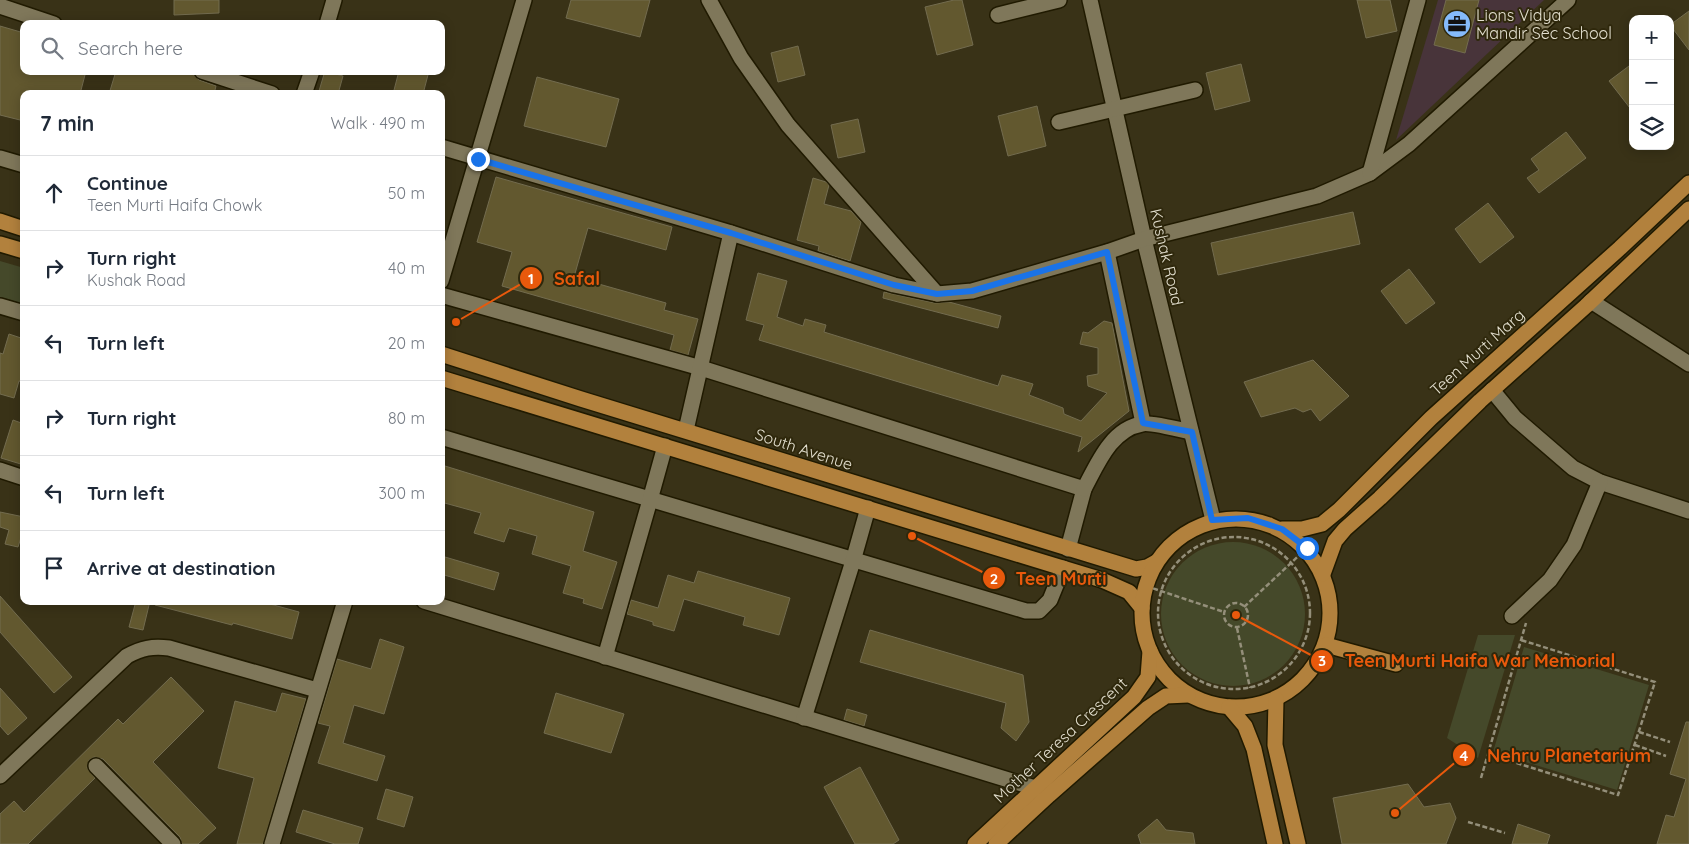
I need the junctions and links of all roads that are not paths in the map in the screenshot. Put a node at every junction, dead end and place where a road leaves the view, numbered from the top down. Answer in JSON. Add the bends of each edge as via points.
{"nodes":[{"id":1,"x":334,"y":0,"type":"edge"},
{"id":2,"x":524,"y":0,"type":"edge"},
{"id":3,"x":708,"y":0,"type":"edge"},
{"id":4,"x":1059,"y":0,"type":"edge"},
{"id":5,"x":1090,"y":0,"type":"edge"},
{"id":6,"x":1418,"y":0,"type":"edge"},
{"id":7,"x":1568,"y":0,"type":"edge"},
{"id":8,"x":0,"y":6,"type":"edge"},
{"id":9,"x":998,"y":14,"type":"dead end"},
{"id":10,"x":42,"y":20,"type":"edge"},
{"id":11,"x":328,"y":20,"type":"edge"},
{"id":12,"x":214,"y":75,"type":"edge"},
{"id":13,"x":311,"y":75,"type":"edge"},
{"id":14,"x":260,"y":90,"type":"edge"},
{"id":15,"x":305,"y":90,"type":"edge"},
{"id":16,"x":1195,"y":90,"type":"dead end"},
{"id":17,"x":1115,"y":109,"type":"junction"},
{"id":18,"x":1059,"y":122,"type":"dead end"},
{"id":19,"x":445,"y":148,"type":"edge"},
{"id":20,"x":0,"y":158,"type":"edge"},
{"id":21,"x":478,"y":159,"type":"junction"},
{"id":22,"x":20,"y":164,"type":"edge"},
{"id":23,"x":1370,"y":174,"type":"junction"},
{"id":24,"x":1689,"y":183,"type":"edge"},
{"id":25,"x":1689,"y":209,"type":"edge"},
{"id":26,"x":0,"y":222,"type":"edge"},
{"id":27,"x":20,"y":228,"type":"edge"},
{"id":28,"x":731,"y":233,"type":"junction"},
{"id":29,"x":1144,"y":239,"type":"junction"},
{"id":30,"x":0,"y":244,"type":"edge"},
{"id":31,"x":20,"y":250,"type":"edge"},
{"id":32,"x":1107,"y":252,"type":"junction"},
{"id":33,"x":445,"y":268,"type":"edge"},
{"id":34,"x":937,"y":294,"type":"junction"},
{"id":35,"x":445,"y":296,"type":"edge"},
{"id":36,"x":1591,"y":301,"type":"junction"},
{"id":37,"x":0,"y":306,"type":"edge"},
{"id":38,"x":20,"y":312,"type":"edge"},
{"id":39,"x":445,"y":355,"type":"edge"},
{"id":40,"x":1689,"y":364,"type":"edge"},
{"id":41,"x":701,"y":368,"type":"junction"},
{"id":42,"x":445,"y":379,"type":"edge"},
{"id":43,"x":1492,"y":390,"type":"junction"},
{"id":44,"x":1143,"y":423,"type":"junction"},
{"id":45,"x":686,"y":430,"type":"junction"},
{"id":46,"x":1192,"y":432,"type":"junction"},
{"id":47,"x":445,"y":438,"type":"edge"},
{"id":48,"x":665,"y":446,"type":"junction"},
{"id":49,"x":0,"y":470,"type":"edge"},
{"id":50,"x":20,"y":477,"type":"edge"},
{"id":51,"x":1600,"y":482,"type":"junction"},
{"id":52,"x":1084,"y":489,"type":"junction"},
{"id":53,"x":650,"y":500,"type":"junction"},
{"id":54,"x":868,"y":508,"type":"junction"},
{"id":55,"x":1689,"y":511,"type":"edge"},
{"id":56,"x":1212,"y":520,"type":"junction"},
{"id":57,"x":1282,"y":529,"type":"junction"},
{"id":58,"x":1068,"y":549,"type":"junction"},
{"id":59,"x":853,"y":561,"type":"junction"},
{"id":60,"x":1156,"y":562,"type":"junction"},
{"id":61,"x":1062,"y":568,"type":"junction"},
{"id":62,"x":1324,"y":574,"type":"junction"},
{"id":63,"x":344,"y":605,"type":"edge"},
{"id":64,"x":437,"y":605,"type":"edge"},
{"id":65,"x":1142,"y":608,"type":"junction"},
{"id":66,"x":1520,"y":618,"type":"road end"},
{"id":67,"x":1326,"y":645,"type":"junction"},
{"id":68,"x":1150,"y":651,"type":"junction"},
{"id":69,"x":604,"y":657,"type":"junction"},
{"id":70,"x":1396,"y":664,"type":"dead end"},
{"id":71,"x":318,"y":690,"type":"junction"},
{"id":72,"x":1188,"y":694,"type":"junction"},
{"id":73,"x":1276,"y":699,"type":"junction"},
{"id":74,"x":1229,"y":708,"type":"junction"},
{"id":75,"x":804,"y":718,"type":"junction"},
{"id":76,"x":96,"y":766,"type":"dead end"},
{"id":77,"x":0,"y":776,"type":"edge"},
{"id":78,"x":1035,"y":788,"type":"junction"},
{"id":79,"x":173,"y":844,"type":"edge"},
{"id":80,"x":272,"y":844,"type":"edge"},
{"id":81,"x":975,"y":844,"type":"edge"},
{"id":82,"x":996,"y":844,"type":"edge"},
{"id":83,"x":1275,"y":844,"type":"edge"},
{"id":84,"x":1298,"y":844,"type":"edge"}],
"edges":[{"from":1,"to":11,"type":"street"},
{"from":2,"to":21,"type":"street"},
{"from":3,"to":34,"type":"street","via":[[740,58],[788,126]]},
{"from":4,"to":9,"type":"street"},
{"from":5,"to":17,"type":"street","name":"Kushak Road"},
{"from":6,"to":23,"type":"street"},
{"from":7,"to":23,"type":"street","via":[[1409,144]]},
{"from":8,"to":10,"type":"street"},
{"from":12,"to":14,"type":"street"},
{"from":13,"to":15,"type":"street"},
{"from":16,"to":17,"type":"street"},
{"from":17,"to":18,"type":"street"},
{"from":17,"to":29,"type":"street","name":"Kushak Road"},
{"from":19,"to":21,"type":"street"},
{"from":20,"to":22,"type":"street"},
{"from":21,"to":28,"type":"street"},
{"from":21,"to":33,"type":"street"},
{"from":23,"to":29,"type":"street","via":[[1317,196]]},
{"from":24,"to":57,"type":"main road","name":"Teen Murti Marg","via":[[1431,418],[1328,520],[1316,526]]},
{"from":25,"to":36,"type":"main road"},
{"from":26,"to":27,"type":"main road"},
{"from":28,"to":34,"type":"street","via":[[894,285]]},
{"from":28,"to":41,"type":"street"},
{"from":29,"to":32,"type":"street"},
{"from":29,"to":46,"type":"street","name":"Kushak Road"},
{"from":30,"to":31,"type":"main road"},
{"from":32,"to":34,"type":"street","via":[[972,291]]},
{"from":32,"to":44,"type":"street"},
{"from":35,"to":41,"type":"street"},
{"from":36,"to":40,"type":"street"},
{"from":36,"to":43,"type":"main road"},
{"from":37,"to":38,"type":"street"},
{"from":39,"to":45,"type":"main road","name":"South Avenue"},
{"from":41,"to":45,"type":"street"},
{"from":41,"to":52,"type":"street"},
{"from":42,"to":48,"type":"main road"},
{"from":43,"to":51,"type":"street","via":[[1515,418],[1573,468]]},
{"from":43,"to":62,"type":"main road","via":[[1345,529],[1335,541]]},
{"from":44,"to":46,"type":"street"},
{"from":44,"to":52,"type":"street","via":[[1123,431],[1104,452]]},
{"from":45,"to":58,"type":"main road","name":"South Avenue"},
{"from":46,"to":56,"type":"street","name":"Kushak Road"},
{"from":47,"to":53,"type":"street"},
{"from":48,"to":53,"type":"street"},
{"from":48,"to":54,"type":"main road"},
{"from":49,"to":50,"type":"street"},
{"from":51,"to":55,"type":"street"},
{"from":51,"to":66,"type":"street","via":[[1574,544]]},
{"from":52,"to":58,"type":"street"},
{"from":53,"to":59,"type":"street"},
{"from":53,"to":69,"type":"street"},
{"from":54,"to":59,"type":"street"},
{"from":54,"to":61,"type":"main road"},
{"from":56,"to":57,"type":"main road","via":[[1248,518]]},
{"from":56,"to":60,"type":"main road","via":[[1190,529]]},
{"from":57,"to":62,"type":"main road","via":[[1307,548]]},
{"from":58,"to":60,"type":"main road","name":"South Avenue","via":[[1136,569]]},
{"from":59,"to":61,"type":"street","via":[[1026,611],[1038,611],[1050,600]]},
{"from":59,"to":75,"type":"street"},
{"from":60,"to":65,"type":"main road","via":[[1146,586]]},
{"from":61,"to":65,"type":"main road","via":[[1129,592]]},
{"from":62,"to":67,"type":"main road","via":[[1331,621]]},
{"from":63,"to":71,"type":"street"},
{"from":64,"to":69,"type":"street"},
{"from":65,"to":68,"type":"main road","via":[[1143,630]]},
{"from":67,"to":70,"type":"main road"},
{"from":67,"to":73,"type":"main road","via":[[1314,667],[1297,686]]},
{"from":68,"to":72,"type":"main road","via":[[1166,676]]},
{"from":68,"to":78,"type":"main road","name":"Mother Teresa Crescent","via":[[1148,677],[1134,697]]},
{"from":69,"to":75,"type":"street"},
{"from":71,"to":77,"type":"street","via":[[169,648],[141,648],[127,656]]},
{"from":71,"to":80,"type":"street"},
{"from":72,"to":74,"type":"main road"},
{"from":72,"to":82,"type":"main road","name":"Mother Teresa Crescent","via":[[1166,696],[1148,708]]},
{"from":73,"to":74,"type":"main road","via":[[1260,705]]},
{"from":73,"to":84,"type":"main road","via":[[1275,745]]},
{"from":74,"to":83,"type":"main road","via":[[1245,726],[1254,749]]},
{"from":75,"to":78,"type":"street"},
{"from":76,"to":79,"type":"street"},
{"from":78,"to":81,"type":"main road","name":"Mother Teresa Crescent"}]}
